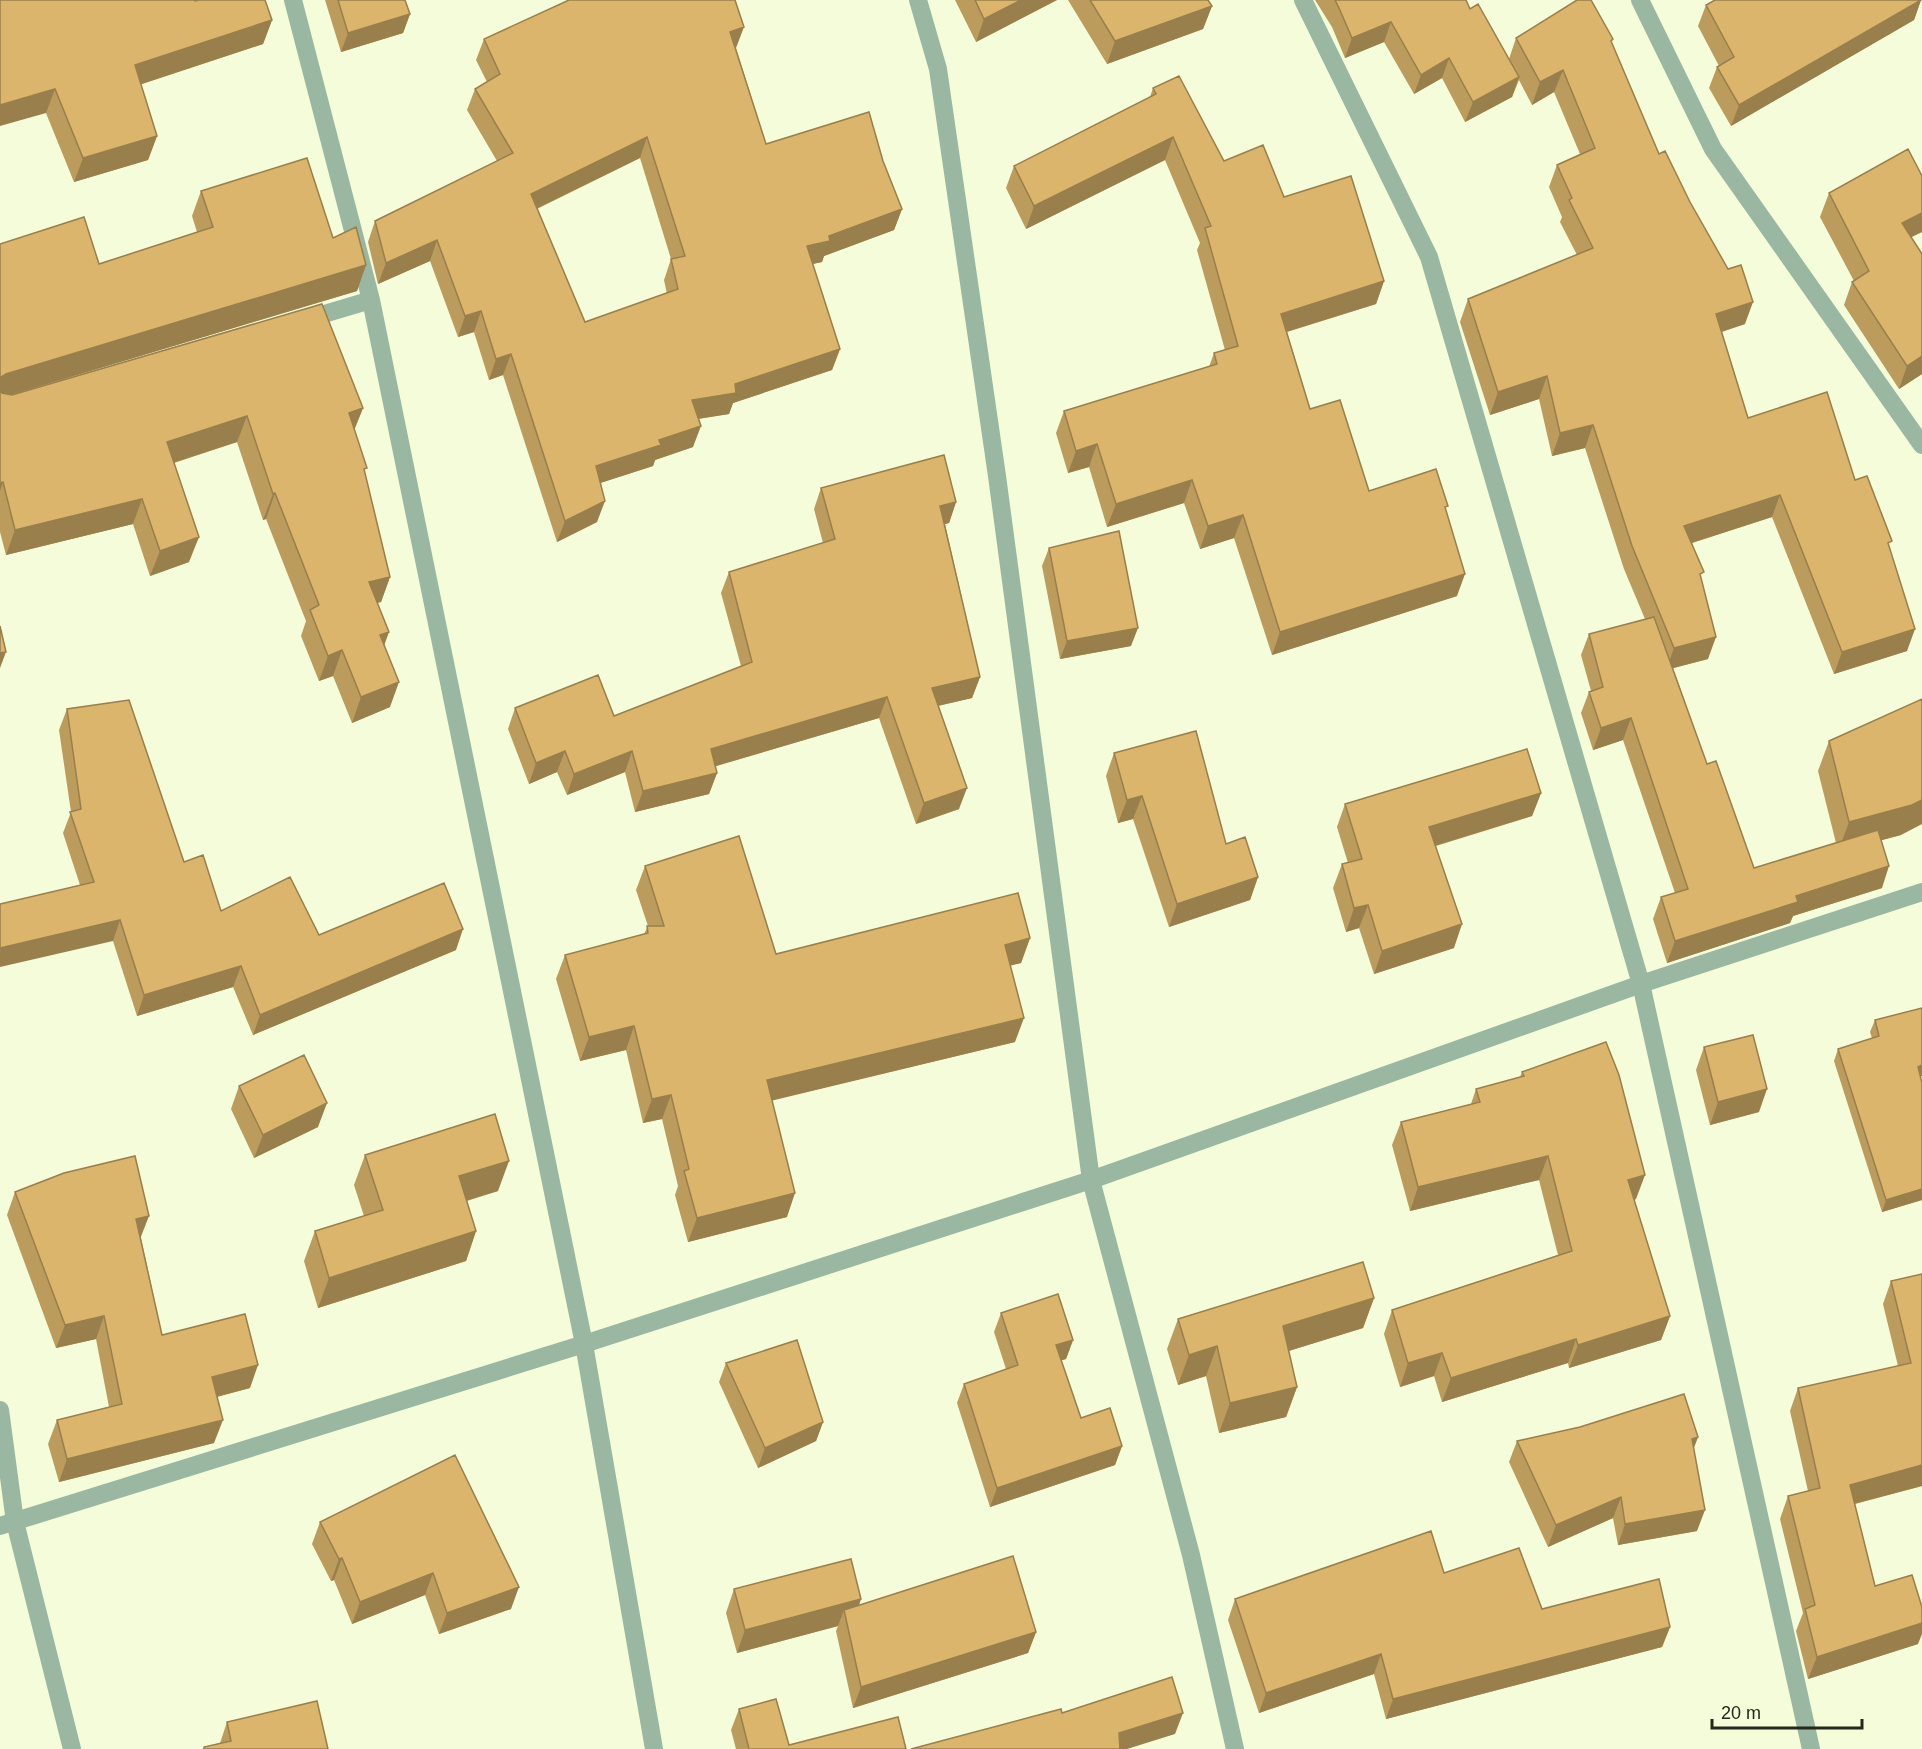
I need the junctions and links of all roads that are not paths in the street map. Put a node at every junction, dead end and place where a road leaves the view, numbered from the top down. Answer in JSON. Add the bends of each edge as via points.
{"nodes":[{"id":1,"x":293,"y":0,"type":"edge"},
{"id":2,"x":918,"y":0,"type":"edge"},
{"id":3,"x":1303,"y":0,"type":"edge"},
{"id":4,"x":1640,"y":0,"type":"edge"},
{"id":5,"x":371,"y":300,"type":"junction"},
{"id":6,"x":292,"y":323,"type":"edge"},
{"id":7,"x":1922,"y":445,"type":"edge"},
{"id":8,"x":1922,"y":892,"type":"edge"},
{"id":9,"x":1641,"y":984,"type":"junction"},
{"id":10,"x":1091,"y":1180,"type":"junction"},
{"id":11,"x":584,"y":1344,"type":"junction"},
{"id":12,"x":0,"y":1410,"type":"edge"},
{"id":13,"x":7,"y":1524,"type":"edge"},
{"id":14,"x":72,"y":1749,"type":"edge"},
{"id":15,"x":654,"y":1749,"type":"edge"},
{"id":16,"x":1235,"y":1749,"type":"edge"},
{"id":17,"x":1811,"y":1749,"type":"edge"}],
"edges":[{"from":1,"to":5,"type":"street"},
{"from":2,"to":10,"type":"street","via":[[940,80],[999,487]]},
{"from":3,"to":9,"type":"street","via":[[1429,257]]},
{"from":4,"to":7,"type":"street","via":[[1713,149]]},
{"from":5,"to":6,"type":"street"},
{"from":5,"to":11,"type":"street"},
{"from":8,"to":9,"type":"street"},
{"from":9,"to":10,"type":"street"},
{"from":9,"to":17,"type":"street"},
{"from":10,"to":11,"type":"street"},
{"from":10,"to":16,"type":"street","via":[[1191,1555]]},
{"from":11,"to":13,"type":"street"},
{"from":11,"to":15,"type":"street"},
{"from":12,"to":13,"type":"street"},
{"from":13,"to":14,"type":"street"}]}
